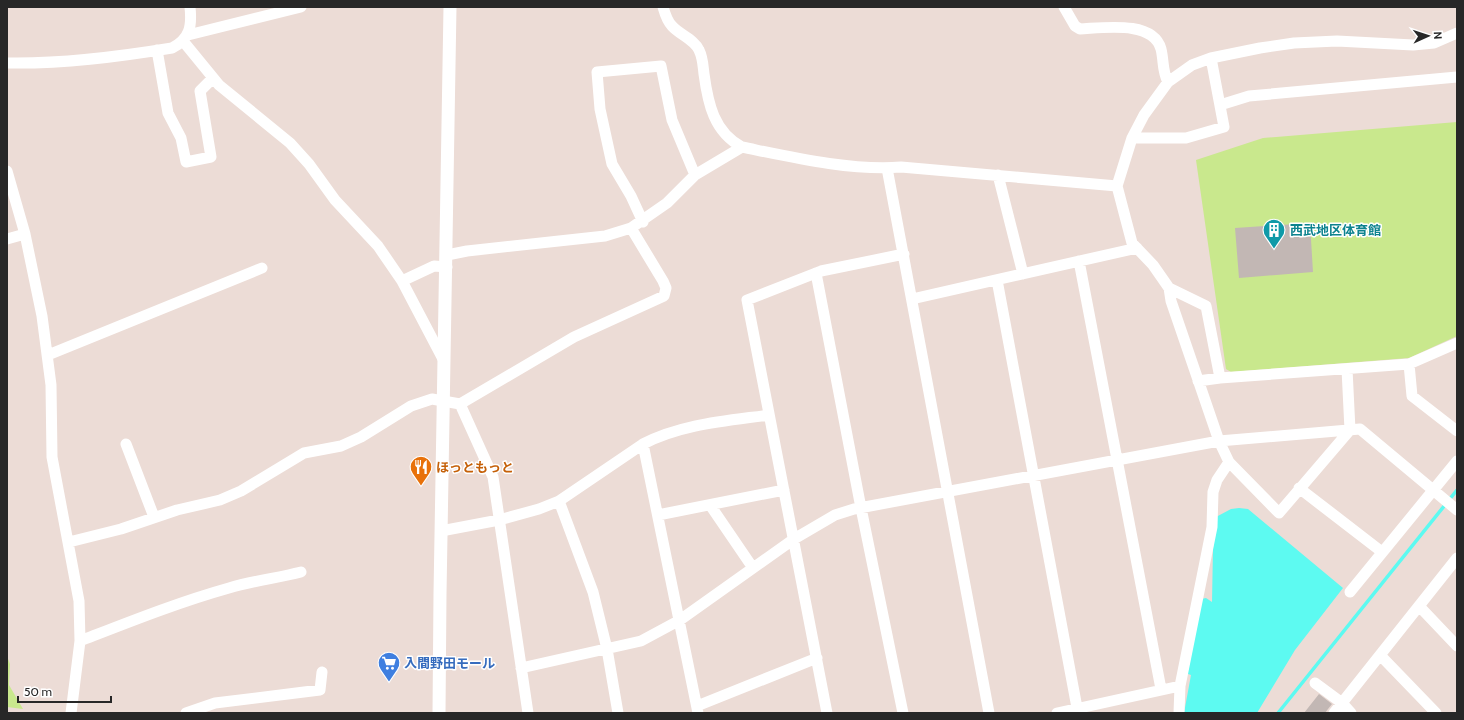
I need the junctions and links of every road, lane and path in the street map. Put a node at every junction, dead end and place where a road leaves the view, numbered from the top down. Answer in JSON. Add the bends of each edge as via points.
{"nodes":[{"id":1,"x":190,"y":7,"type":"edge"},
{"id":2,"x":301,"y":7,"type":"edge"},
{"id":3,"x":450,"y":7,"type":"edge"},
{"id":4,"x":663,"y":7,"type":"edge"},
{"id":5,"x":1064,"y":7,"type":"edge"},
{"id":6,"x":1457,"y":33,"type":"edge"},
{"id":7,"x":186,"y":38,"type":"junction"},
{"id":8,"x":156,"y":50,"type":"junction"},
{"id":9,"x":1211,"y":58,"type":"junction"},
{"id":10,"x":7,"y":63,"type":"edge"},
{"id":11,"x":1457,"y":77,"type":"edge"},
{"id":12,"x":213,"y":78,"type":"junction"},
{"id":13,"x":1168,"y":82,"type":"junction"},
{"id":14,"x":1220,"y":105,"type":"junction"},
{"id":15,"x":1132,"y":138,"type":"junction"},
{"id":16,"x":742,"y":147,"type":"junction"},
{"id":17,"x":887,"y":168,"type":"junction"},
{"id":18,"x":7,"y":171,"type":"edge"},
{"id":19,"x":696,"y":175,"type":"junction"},
{"id":20,"x":998,"y":175,"type":"junction"},
{"id":21,"x":1117,"y":186,"type":"junction"},
{"id":22,"x":643,"y":222,"type":"junction"},
{"id":23,"x":631,"y":228,"type":"junction"},
{"id":24,"x":25,"y":234,"type":"junction"},
{"id":25,"x":7,"y":239,"type":"edge"},
{"id":26,"x":1137,"y":248,"type":"junction"},
{"id":27,"x":904,"y":254,"type":"junction"},
{"id":28,"x":447,"y":261,"type":"junction"},
{"id":29,"x":1079,"y":261,"type":"junction"},
{"id":30,"x":262,"y":268,"type":"dead end"},
{"id":31,"x":816,"y":273,"type":"junction"},
{"id":32,"x":1023,"y":274,"type":"junction"},
{"id":33,"x":997,"y":280,"type":"junction"},
{"id":34,"x":402,"y":282,"type":"junction"},
{"id":35,"x":1169,"y":288,"type":"junction"},
{"id":36,"x":912,"y":299,"type":"junction"},
{"id":37,"x":1455,"y":347,"type":"edge"},
{"id":38,"x":48,"y":355,"type":"junction"},
{"id":39,"x":444,"y":361,"type":"junction"},
{"id":40,"x":1409,"y":364,"type":"junction"},
{"id":41,"x":1347,"y":369,"type":"junction"},
{"id":42,"x":1220,"y":378,"type":"junction"},
{"id":43,"x":1198,"y":381,"type":"junction"},
{"id":44,"x":443,"y":400,"type":"junction"},
{"id":45,"x":460,"y":404,"type":"junction"},
{"id":46,"x":769,"y":415,"type":"junction"},
{"id":47,"x":1350,"y":430,"type":"junction"},
{"id":48,"x":1457,"y":432,"type":"edge"},
{"id":49,"x":1219,"y":441,"type":"junction"},
{"id":50,"x":126,"y":444,"type":"dead end"},
{"id":51,"x":643,"y":444,"type":"junction"},
{"id":52,"x":1118,"y":460,"type":"junction"},
{"id":53,"x":1457,"y":461,"type":"edge"},
{"id":54,"x":1229,"y":462,"type":"junction"},
{"id":55,"x":1034,"y":476,"type":"junction"},
{"id":56,"x":1299,"y":488,"type":"junction"},
{"id":57,"x":784,"y":490,"type":"junction"},
{"id":58,"x":948,"y":492,"type":"junction"},
{"id":59,"x":1436,"y":493,"type":"junction"},
{"id":60,"x":559,"y":501,"type":"junction"},
{"id":61,"x":710,"y":505,"type":"junction"},
{"id":62,"x":861,"y":508,"type":"junction"},
{"id":63,"x":1455,"y":508,"type":"edge"},
{"id":64,"x":658,"y":515,"type":"junction"},
{"id":65,"x":154,"y":517,"type":"junction"},
{"id":66,"x":499,"y":520,"type":"junction"},
{"id":67,"x":441,"y":531,"type":"junction"},
{"id":68,"x":794,"y":539,"type":"junction"},
{"id":69,"x":69,"y":542,"type":"junction"},
{"id":70,"x":1382,"y":552,"type":"junction"},
{"id":71,"x":1457,"y":558,"type":"edge"},
{"id":72,"x":753,"y":568,"type":"junction"},
{"id":73,"x":301,"y":572,"type":"dead end"},
{"id":74,"x":1350,"y":592,"type":"dead end"},
{"id":75,"x":1419,"y":606,"type":"junction"},
{"id":76,"x":680,"y":620,"type":"junction"},
{"id":77,"x":80,"y":641,"type":"junction"},
{"id":78,"x":1457,"y":646,"type":"edge"},
{"id":79,"x":607,"y":649,"type":"junction"},
{"id":80,"x":1380,"y":655,"type":"junction"},
{"id":81,"x":817,"y":658,"type":"junction"},
{"id":82,"x":521,"y":668,"type":"junction"},
{"id":83,"x":322,"y":672,"type":"dead end"},
{"id":84,"x":1315,"y":683,"type":"dead end"},
{"id":85,"x":1180,"y":686,"type":"junction"},
{"id":86,"x":1161,"y":689,"type":"junction"},
{"id":87,"x":1342,"y":703,"type":"junction"},
{"id":88,"x":697,"y":710,"type":"edge"},
{"id":89,"x":1078,"y":711,"type":"edge"},
{"id":90,"x":71,"y":713,"type":"edge"},
{"id":91,"x":186,"y":713,"type":"edge"},
{"id":92,"x":439,"y":713,"type":"edge"},
{"id":93,"x":528,"y":713,"type":"edge"},
{"id":94,"x":618,"y":713,"type":"edge"},
{"id":95,"x":827,"y":713,"type":"edge"},
{"id":96,"x":903,"y":713,"type":"edge"},
{"id":97,"x":989,"y":713,"type":"edge"},
{"id":98,"x":1057,"y":713,"type":"edge"},
{"id":99,"x":1179,"y":713,"type":"edge"},
{"id":100,"x":1334,"y":713,"type":"edge"},
{"id":101,"x":1351,"y":713,"type":"edge"},
{"id":102,"x":1436,"y":713,"type":"edge"}],
"edges":[{"from":1,"to":7,"type":"street","via":[[190,25]]},
{"from":2,"to":7,"type":"street"},
{"from":3,"to":28,"type":"street"},
{"from":4,"to":16,"type":"street","via":[[672,27],[699,49],[708,101],[714,118],[728,138]]},
{"from":5,"to":13,"type":"street","via":[[1075,26],[1080,29],[1120,27],[1141,30],[1155,37],[1161,49],[1163,73]]},
{"from":6,"to":9,"type":"street","via":[[1434,43],[1294,43]]},
{"from":7,"to":8,"type":"street","via":[[172,48]]},
{"from":7,"to":12,"type":"street"},
{"from":8,"to":10,"type":"street","via":[[64,63]]},
{"from":8,"to":12,"type":"street","via":[[168,113],[181,138],[186,162],[211,157],[200,91]]},
{"from":9,"to":13,"type":"street","via":[[1192,65]]},
{"from":9,"to":14,"type":"street"},
{"from":11,"to":14,"type":"street","via":[[1249,96]]},
{"from":12,"to":34,"type":"street","via":[[290,143],[309,164],[334,200],[378,246]]},
{"from":13,"to":15,"type":"street","via":[[1144,115]]},
{"from":14,"to":15,"type":"street","via":[[1224,127],[1186,138]]},
{"from":15,"to":21,"type":"street"},
{"from":16,"to":17,"type":"street","via":[[849,165]]},
{"from":16,"to":19,"type":"street"},
{"from":17,"to":20,"type":"street"},
{"from":17,"to":27,"type":"street"},
{"from":18,"to":24,"type":"street"},
{"from":19,"to":22,"type":"street"},
{"from":19,"to":22,"type":"street","via":[[672,120],[661,66],[597,72],[600,109],[612,164]]},
{"from":20,"to":21,"type":"street"},
{"from":20,"to":32,"type":"street"},
{"from":21,"to":26,"type":"street","via":[[1132,243]]},
{"from":22,"to":23,"type":"street"},
{"from":23,"to":28,"type":"street","via":[[605,236],[467,251]]},
{"from":23,"to":45,"type":"street","via":[[663,281],[666,288],[664,296],[574,337]]},
{"from":24,"to":25,"type":"street"},
{"from":24,"to":38,"type":"street"},
{"from":26,"to":29,"type":"street"},
{"from":26,"to":35,"type":"street","via":[[1153,264]]},
{"from":27,"to":31,"type":"street"},
{"from":27,"to":36,"type":"street"},
{"from":28,"to":34,"type":"street"},
{"from":28,"to":39,"type":"street"},
{"from":29,"to":32,"type":"street"},
{"from":29,"to":52,"type":"street"},
{"from":30,"to":38,"type":"street"},
{"from":31,"to":46,"type":"street","via":[[747,300]]},
{"from":31,"to":62,"type":"street"},
{"from":32,"to":33,"type":"street"},
{"from":33,"to":36,"type":"street"},
{"from":33,"to":55,"type":"street"},
{"from":34,"to":39,"type":"street"},
{"from":35,"to":42,"type":"street","via":[[1206,306]]},
{"from":35,"to":43,"type":"street"},
{"from":36,"to":58,"type":"street"},
{"from":37,"to":40,"type":"street"},
{"from":38,"to":69,"type":"street","via":[[52,457]]},
{"from":39,"to":44,"type":"street"},
{"from":40,"to":41,"type":"street"},
{"from":40,"to":48,"type":"street","via":[[1412,396]]},
{"from":41,"to":42,"type":"street"},
{"from":41,"to":47,"type":"street"},
{"from":42,"to":43,"type":"street"},
{"from":43,"to":49,"type":"street"},
{"from":44,"to":45,"type":"street"},
{"from":44,"to":65,"type":"street","via":[[432,399],[411,406],[361,437],[341,446],[304,454],[220,500]]},
{"from":44,"to":67,"type":"street"},
{"from":45,"to":66,"type":"street","via":[[493,477]]},
{"from":46,"to":51,"type":"street","via":[[682,429]]},
{"from":46,"to":57,"type":"street"},
{"from":47,"to":49,"type":"street"},
{"from":47,"to":56,"type":"street"},
{"from":47,"to":59,"type":"street","via":[[1360,429]]},
{"from":49,"to":52,"type":"street"},
{"from":49,"to":54,"type":"street"},
{"from":50,"to":65,"type":"street"},
{"from":51,"to":60,"type":"street"},
{"from":51,"to":64,"type":"street"},
{"from":52,"to":55,"type":"street"},
{"from":52,"to":86,"type":"street"},
{"from":53,"to":59,"type":"street"},
{"from":54,"to":56,"type":"street","via":[[1279,513]]},
{"from":54,"to":85,"type":"street","via":[[1217,480],[1213,492],[1212,527]]},
{"from":55,"to":58,"type":"street"},
{"from":55,"to":89,"type":"street"},
{"from":56,"to":70,"type":"street"},
{"from":57,"to":61,"type":"street"},
{"from":57,"to":68,"type":"street"},
{"from":58,"to":62,"type":"street"},
{"from":58,"to":97,"type":"street"},
{"from":59,"to":63,"type":"street"},
{"from":59,"to":70,"type":"street"},
{"from":60,"to":66,"type":"street"},
{"from":60,"to":79,"type":"street","via":[[592,592]]},
{"from":61,"to":64,"type":"street"},
{"from":61,"to":72,"type":"street"},
{"from":62,"to":68,"type":"street","via":[[835,515]]},
{"from":62,"to":96,"type":"street"},
{"from":64,"to":76,"type":"street"},
{"from":65,"to":69,"type":"street"},
{"from":66,"to":67,"type":"street"},
{"from":66,"to":82,"type":"street"},
{"from":67,"to":92,"type":"street"},
{"from":68,"to":72,"type":"street"},
{"from":68,"to":81,"type":"street"},
{"from":69,"to":77,"type":"street","via":[[79,600]]},
{"from":70,"to":74,"type":"street"},
{"from":71,"to":75,"type":"street"},
{"from":72,"to":76,"type":"street"},
{"from":73,"to":77,"type":"street","via":[[229,588],[138,618]]},
{"from":75,"to":78,"type":"street"},
{"from":75,"to":80,"type":"street"},
{"from":76,"to":79,"type":"street","via":[[641,641]]},
{"from":76,"to":88,"type":"street"},
{"from":77,"to":90,"type":"street"},
{"from":79,"to":82,"type":"street"},
{"from":79,"to":94,"type":"street"},
{"from":80,"to":87,"type":"street"},
{"from":80,"to":102,"type":"street"},
{"from":81,"to":88,"type":"street"},
{"from":81,"to":95,"type":"street"},
{"from":82,"to":93,"type":"street"},
{"from":83,"to":91,"type":"street","via":[[320,690],[215,703]]},
{"from":84,"to":87,"type":"street"},
{"from":85,"to":86,"type":"street"},
{"from":85,"to":99,"type":"street"},
{"from":86,"to":89,"type":"street"},
{"from":87,"to":100,"type":"street"},
{"from":87,"to":101,"type":"street"},
{"from":89,"to":98,"type":"street"}]}
